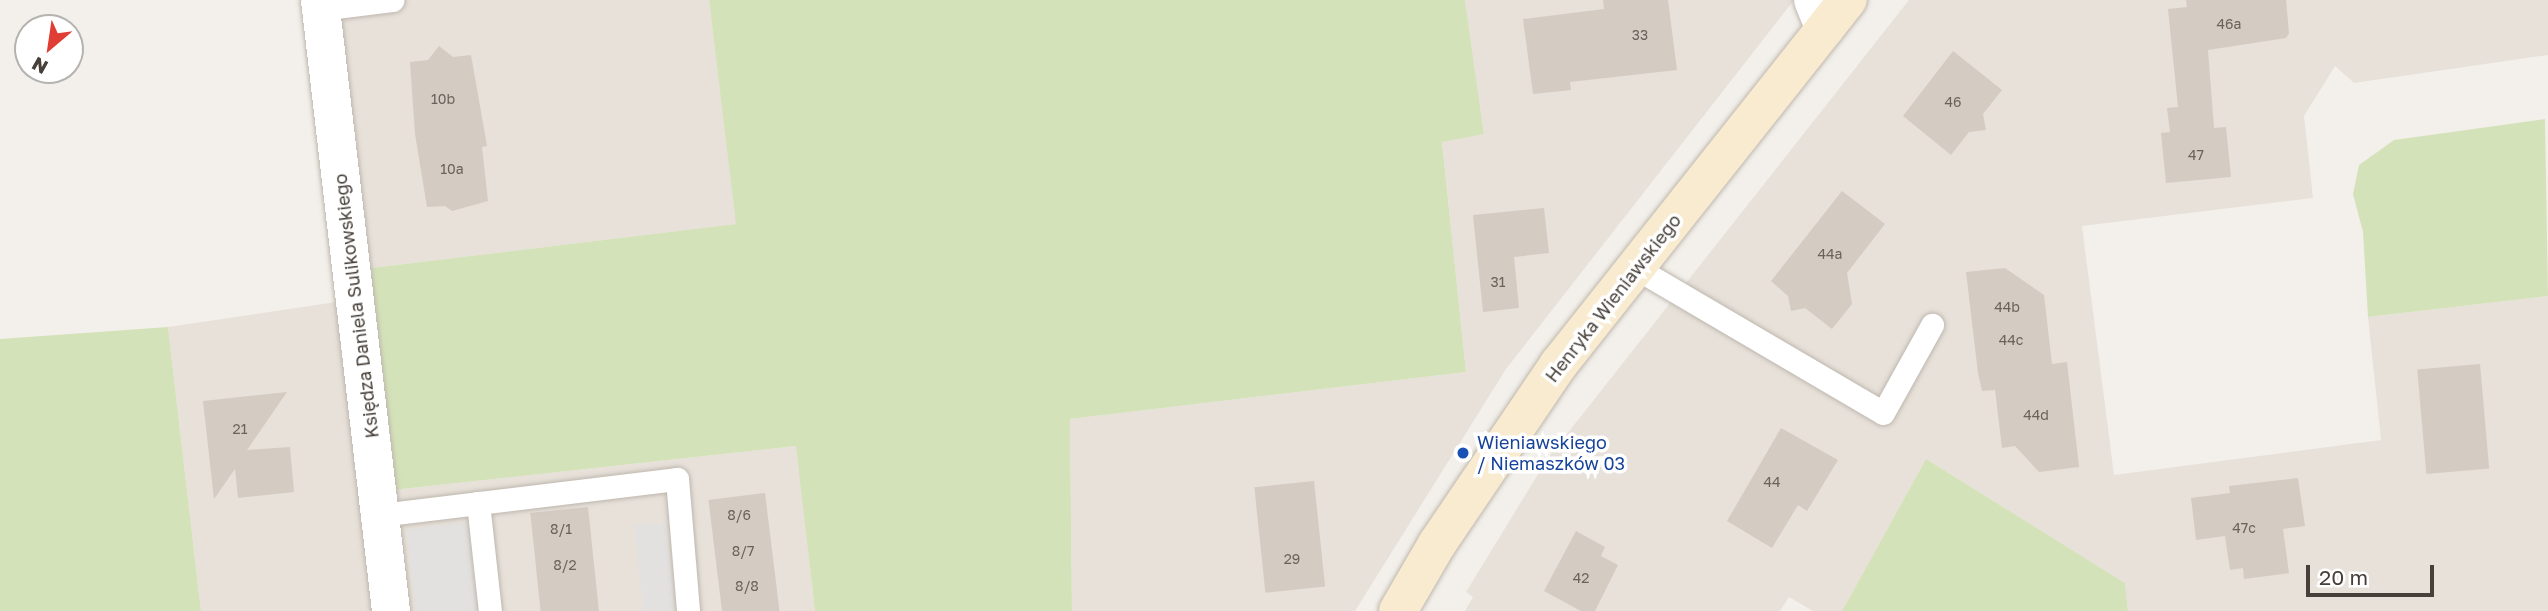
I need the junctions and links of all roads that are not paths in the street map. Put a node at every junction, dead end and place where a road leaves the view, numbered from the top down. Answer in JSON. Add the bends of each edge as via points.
{"nodes":[{"id":1,"x":392,"y":0,"type":"edge"},
{"id":2,"x":1847,"y":0,"type":"edge"},
{"id":3,"x":321,"y":5,"type":"edge"},
{"id":4,"x":1819,"y":15,"type":"edge"},
{"id":5,"x":1636,"y":268,"type":"junction"},
{"id":6,"x":1932,"y":325,"type":"dead end"},
{"id":7,"x":478,"y":503,"type":"junction"},
{"id":8,"x":380,"y":515,"type":"junction"},
{"id":9,"x":391,"y":611,"type":"edge"},
{"id":10,"x":490,"y":611,"type":"edge"},
{"id":11,"x":688,"y":611,"type":"edge"},
{"id":12,"x":1398,"y":611,"type":"edge"}],
"edges":[{"from":1,"to":3,"type":"lane"},
{"from":2,"to":4,"type":"street","name":"Henryka Wieniawskiego"},
{"from":3,"to":8,"type":"street","name":"Księdza Daniela Sulikowskiego"},
{"from":4,"to":5,"type":"street","name":"Henryka Wieniawskiego"},
{"from":5,"to":6,"type":"lane","via":[[1883,413]]},
{"from":5,"to":12,"type":"street","name":"Henryka Wieniawskiego","via":[[1544,387],[1437,544]]},
{"from":7,"to":8,"type":"lane"},
{"from":7,"to":10,"type":"lane"},
{"from":7,"to":11,"type":"lane","via":[[677,480]]},
{"from":8,"to":9,"type":"street","name":"Księdza Daniela Sulikowskiego"}]}
